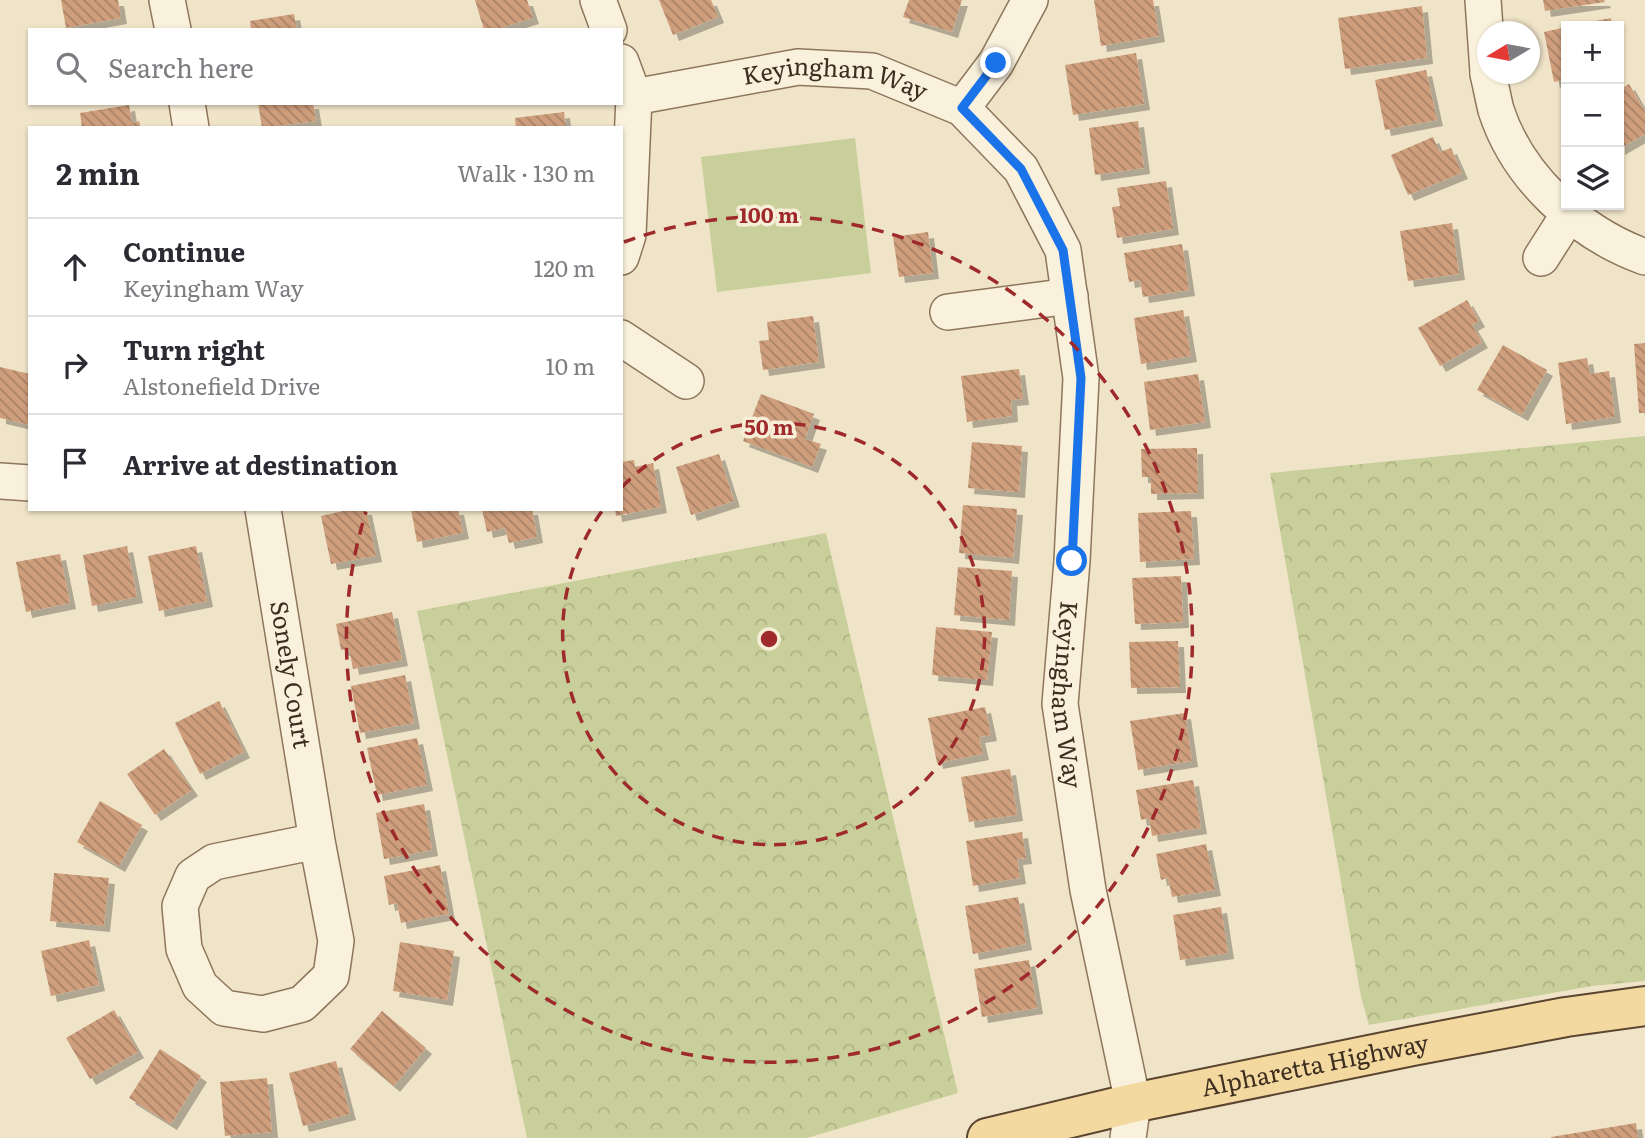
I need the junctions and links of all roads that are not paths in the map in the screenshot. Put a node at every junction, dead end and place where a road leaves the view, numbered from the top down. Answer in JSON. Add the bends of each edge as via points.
{"nodes":[{"id":1,"x":167,"y":0,"type":"edge"},
{"id":2,"x":598,"y":0,"type":"edge"},
{"id":3,"x":1030,"y":0,"type":"edge"},
{"id":4,"x":1483,"y":0,"type":"edge"},
{"id":5,"x":1484,"y":21,"type":"edge"},
{"id":6,"x":173,"y":28,"type":"edge"},
{"id":7,"x":608,"y":28,"type":"edge"},
{"id":8,"x":623,"y":67,"type":"edge"},
{"id":9,"x":1491,"y":84,"type":"edge"},
{"id":10,"x":634,"y":97,"type":"junction"},
{"id":11,"x":187,"y":105,"type":"edge"},
{"id":12,"x":962,"y":108,"type":"junction"},
{"id":13,"x":191,"y":126,"type":"edge"},
{"id":14,"x":1569,"y":214,"type":"junction"},
{"id":15,"x":623,"y":251,"type":"edge"},
{"id":16,"x":1645,"y":257,"type":"edge"},
{"id":17,"x":1541,"y":258,"type":"dead end"},
{"id":18,"x":1070,"y":296,"type":"junction"},
{"id":19,"x":948,"y":312,"type":"dead end"},
{"id":20,"x":623,"y":339,"type":"edge"},
{"id":21,"x":686,"y":381,"type":"dead end"},
{"id":22,"x":0,"y":481,"type":"edge"},
{"id":23,"x":28,"y":483,"type":"edge"},
{"id":24,"x":263,"y":511,"type":"edge"},
{"id":25,"x":317,"y":841,"type":"junction"},
{"id":26,"x":1645,"y":1006,"type":"edge"},
{"id":27,"x":1130,"y":1120,"type":"edge"},
{"id":28,"x":987,"y":1138,"type":"edge"},
{"id":29,"x":1156,"y":1138,"type":"edge"}],
"edges":[{"from":1,"to":6,"type":"street"},
{"from":2,"to":7,"type":"street"},
{"from":3,"to":12,"type":"street","via":[[996,63]]},
{"from":4,"to":5,"type":"street"},
{"from":8,"to":10,"type":"street"},
{"from":9,"to":14,"type":"street","via":[[1514,150]]},
{"from":10,"to":12,"type":"street","name":"Keyingham Way","via":[[798,67],[872,71]]},
{"from":10,"to":15,"type":"street","via":[[628,235]]},
{"from":11,"to":13,"type":"street"},
{"from":12,"to":18,"type":"street","name":"Keyingham Way","via":[[1021,169],[1063,250]]},
{"from":14,"to":16,"type":"street","via":[[1603,238]]},
{"from":14,"to":17,"type":"street"},
{"from":18,"to":19,"type":"street"},
{"from":18,"to":27,"type":"street","name":"Keyingham Way","via":[[1081,378],[1060,705]]},
{"from":20,"to":21,"type":"street"},
{"from":22,"to":23,"type":"street"},
{"from":24,"to":25,"type":"street","name":"Sonely Court"},
{"from":25,"to":25,"type":"street","name":"Sonely Court","via":[[337,942],[331,976],[302,1004],[263,1014],[224,1008],[200,986],[184,948],[180,906],[194,876],[214,862]]},
{"from":26,"to":27,"type":"main road","name":"Alpharetta Highway","via":[[1553,1019]]},
{"from":27,"to":28,"type":"main road","name":"Alpharetta Highway"},
{"from":27,"to":29,"type":"street"}]}
